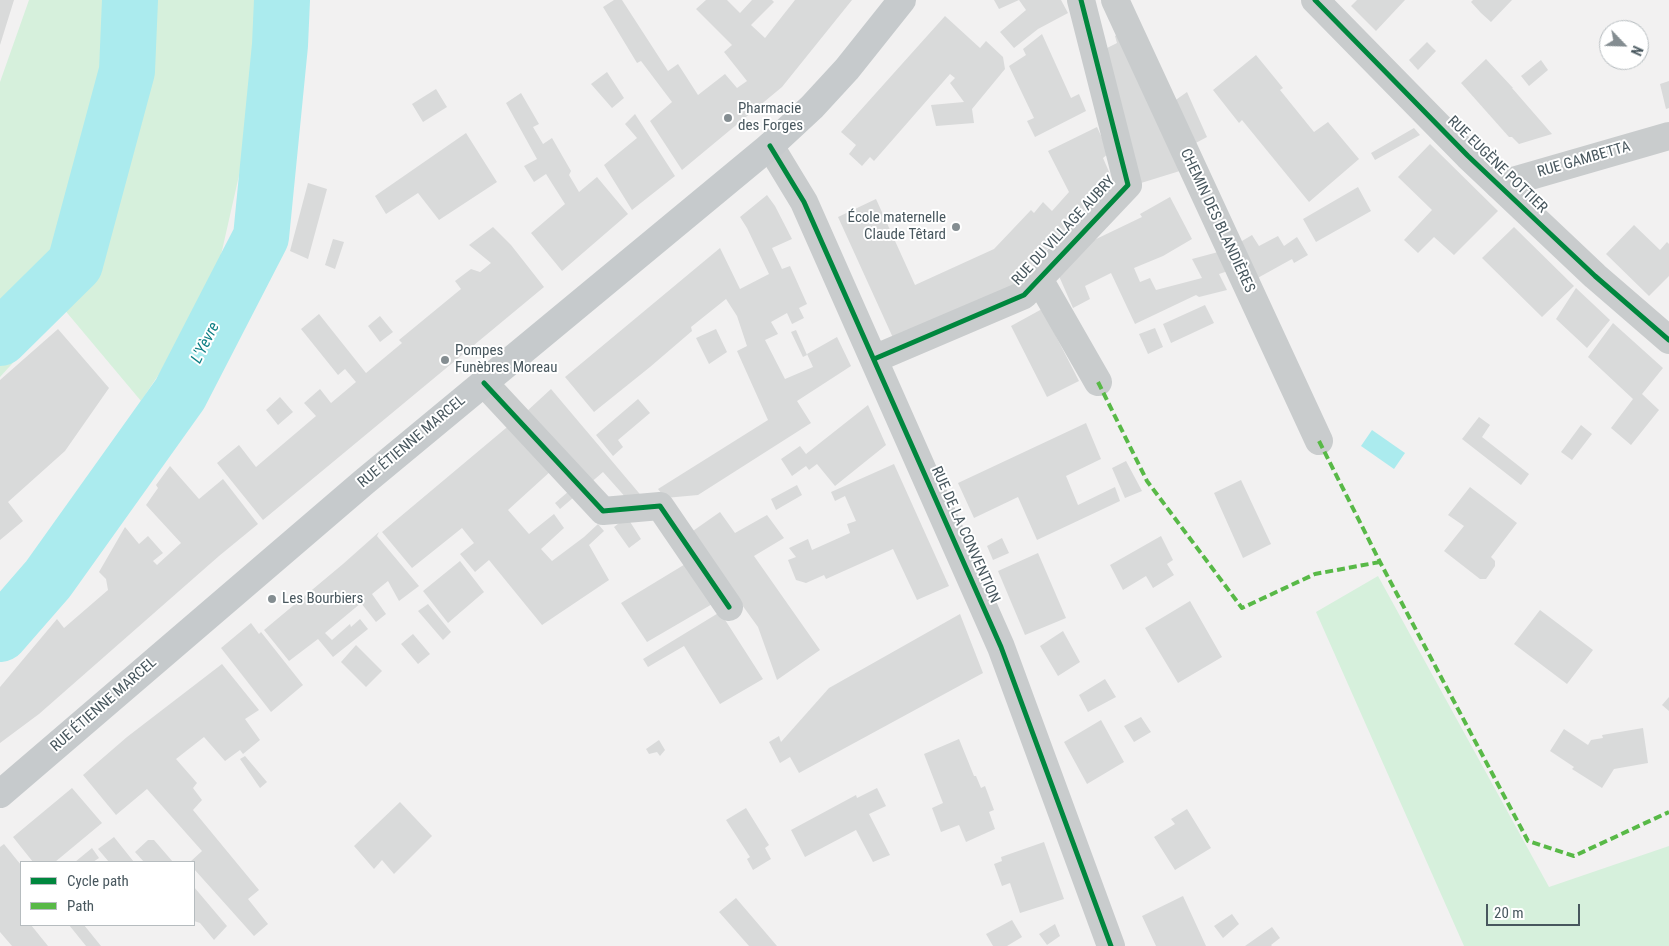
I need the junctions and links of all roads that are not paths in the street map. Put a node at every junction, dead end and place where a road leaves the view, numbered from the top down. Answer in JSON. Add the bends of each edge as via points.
{"nodes":[{"id":1,"x":902,"y":0,"type":"edge"},
{"id":2,"x":1080,"y":0,"type":"edge"},
{"id":3,"x":1115,"y":0,"type":"edge"},
{"id":4,"x":1314,"y":0,"type":"edge"},
{"id":5,"x":1669,"y":136,"type":"edge"},
{"id":6,"x":770,"y":146,"type":"junction"},
{"id":7,"x":1500,"y":185,"type":"junction"},
{"id":8,"x":1039,"y":279,"type":"junction"},
{"id":9,"x":1669,"y":340,"type":"edge"},
{"id":10,"x":874,"y":359,"type":"junction"},
{"id":11,"x":484,"y":382,"type":"junction"},
{"id":12,"x":1098,"y":382,"type":"dead end"},
{"id":13,"x":1319,"y":441,"type":"dead end"},
{"id":14,"x":729,"y":607,"type":"dead end"},
{"id":15,"x":0,"y":794,"type":"edge"},
{"id":16,"x":1111,"y":946,"type":"edge"}],
"edges":[{"from":1,"to":6,"type":"main road","name":"RUE ÉTIENNE MARCEL","via":[[847,69]]},
{"from":2,"to":8,"type":"street","name":"RUE DU VILLAGE AUBRY","via":[[1128,185]]},
{"from":3,"to":13,"type":"street","name":"CHEMIN DES BLANDIÈRES"},
{"from":4,"to":7,"type":"street","name":"RUE EUGÈNE POTTIER"},
{"from":5,"to":7,"type":"street","name":"RUE GAMBETTA"},
{"from":6,"to":10,"type":"street","name":"RUE DE LA CONVENTION","via":[[804,202]]},
{"from":6,"to":11,"type":"main road","name":"RUE ÉTIENNE MARCEL"},
{"from":7,"to":9,"type":"street","name":"RUE EUGÈNE POTTIER","via":[[1595,276]]},
{"from":8,"to":10,"type":"street","name":"RUE DU VILLAGE AUBRY","via":[[1024,296]]},
{"from":8,"to":12,"type":"street","name":"RUE DU VILLAGE AUBRY"},
{"from":10,"to":16,"type":"street","name":"RUE DE LA CONVENTION","via":[[1001,647]]},
{"from":11,"to":14,"type":"street","via":[[603,511],[660,506]]},
{"from":11,"to":15,"type":"main road","name":"RUE ÉTIENNE MARCEL"}]}
